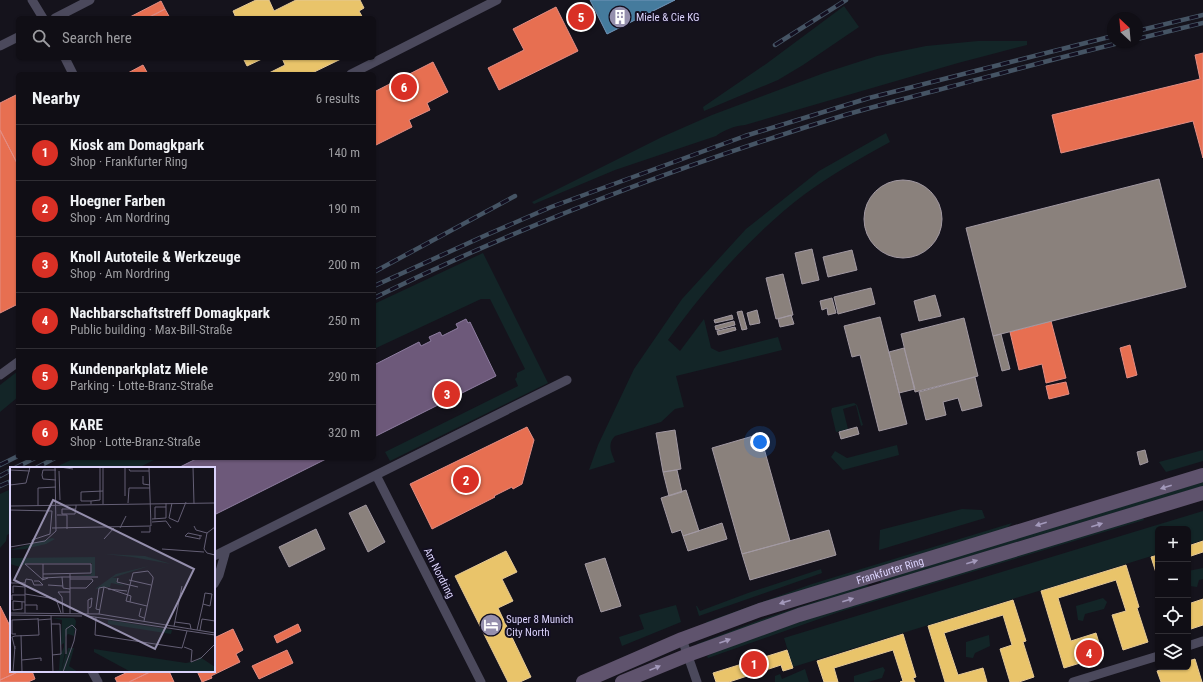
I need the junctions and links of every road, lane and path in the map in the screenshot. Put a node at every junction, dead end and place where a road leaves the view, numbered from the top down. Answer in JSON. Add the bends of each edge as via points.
{"nodes":[{"id":1,"x":32,"y":0,"type":"edge"},
{"id":2,"x":90,"y":0,"type":"edge"},
{"id":3,"x":497,"y":0,"type":"edge"},
{"id":4,"x":41,"y":16,"type":"edge"},
{"id":5,"x":59,"y":16,"type":"edge"},
{"id":6,"x":16,"y":38,"type":"edge"},
{"id":7,"x":0,"y":46,"type":"edge"},
{"id":8,"x":66,"y":60,"type":"edge"},
{"id":9,"x":72,"y":72,"type":"edge"},
{"id":10,"x":355,"y":72,"type":"edge"},
{"id":11,"x":16,"y":363,"type":"edge"},
{"id":12,"x":0,"y":375,"type":"edge"},
{"id":13,"x":567,"y":380,"type":"dead end"},
{"id":14,"x":376,"y":475,"type":"junction"},
{"id":15,"x":1203,"y":475,"type":"edge"},
{"id":16,"x":1203,"y":493,"type":"edge"},
{"id":17,"x":226,"y":550,"type":"junction"},
{"id":18,"x":215,"y":556,"type":"edge"},
{"id":19,"x":215,"y":582,"type":"edge"},
{"id":20,"x":682,"y":639,"type":"junction"},
{"id":21,"x":1203,"y":641,"type":"edge"},
{"id":22,"x":1191,"y":645,"type":"edge"},
{"id":23,"x":688,"y":655,"type":"junction"},
{"id":24,"x":1155,"y":657,"type":"edge"},
{"id":25,"x":93,"y":672,"type":"edge"},
{"id":26,"x":98,"y":682,"type":"edge"},
{"id":27,"x":481,"y":682,"type":"edge"},
{"id":28,"x":583,"y":682,"type":"edge"},
{"id":29,"x":622,"y":682,"type":"edge"},
{"id":30,"x":697,"y":682,"type":"edge"},
{"id":31,"x":1073,"y":682,"type":"edge"}],
"edges":[{"from":1,"to":4,"type":"street"},
{"from":2,"to":5,"type":"street"},
{"from":3,"to":10,"type":"street"},
{"from":6,"to":7,"type":"street"},
{"from":8,"to":9,"type":"street"},
{"from":11,"to":12,"type":"street"},
{"from":13,"to":14,"type":"street"},
{"from":14,"to":17,"type":"street"},
{"from":14,"to":27,"type":"street","name":"Am Nordring"},
{"from":15,"to":20,"type":"main road","name":"Frankfurter Ring","one_way":true,"via":[[822,590]]},
{"from":23,"to":16,"type":"main road","name":"Frankfurter Ring","one_way":true,"via":[[799,615]]},
{"from":17,"to":18,"type":"street"},
{"from":17,"to":19,"type":"street"},
{"from":20,"to":23,"type":"street"},
{"from":20,"to":28,"type":"main road","name":"Frankfurter Ring"},
{"from":21,"to":22,"type":"street"},
{"from":29,"to":23,"type":"main road","name":"Frankfurter Ring","one_way":true},
{"from":23,"to":30,"type":"street"},
{"from":24,"to":31,"type":"street"},
{"from":25,"to":26,"type":"street"}]}
